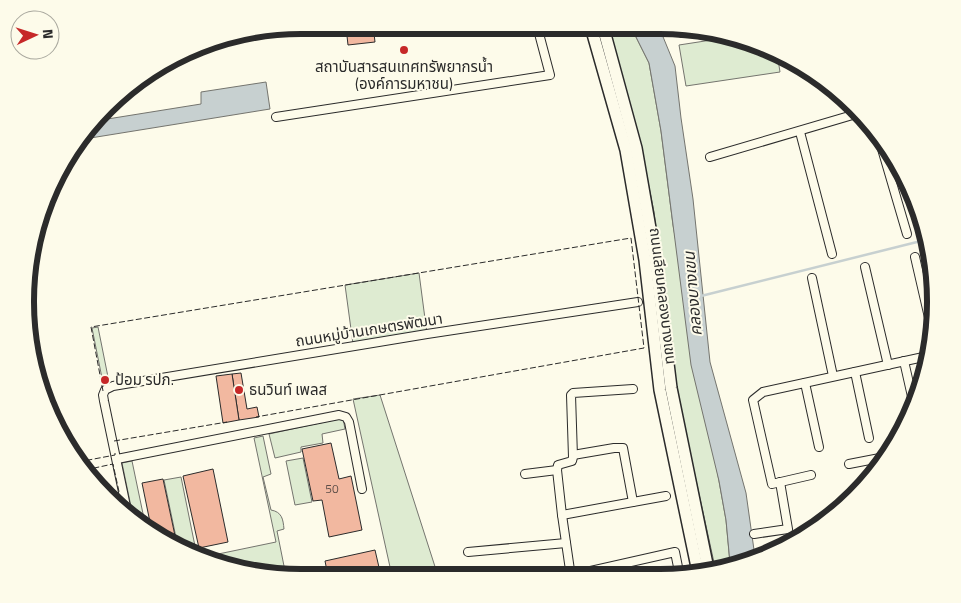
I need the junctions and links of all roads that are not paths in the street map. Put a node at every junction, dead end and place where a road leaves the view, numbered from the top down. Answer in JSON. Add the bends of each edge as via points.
{"nodes":[{"id":1,"x":539,"y":34,"type":"edge"},
{"id":2,"x":593,"y":34,"type":"edge"},
{"id":3,"x":604,"y":34,"type":"edge"},
{"id":4,"x":852,"y":115,"type":"edge"},
{"id":5,"x":276,"y":117,"type":"dead end"},
{"id":6,"x":800,"y":132,"type":"junction"},
{"id":7,"x":884,"y":157,"type":"edge"},
{"id":8,"x":710,"y":158,"type":"dead end"},
{"id":9,"x":640,"y":200,"type":"junction"},
{"id":10,"x":907,"y":234,"type":"dead end"},
{"id":11,"x":832,"y":254,"type":"dead end"},
{"id":12,"x":914,"y":257,"type":"dead end"},
{"id":13,"x":865,"y":267,"type":"dead end"},
{"id":14,"x":812,"y":278,"type":"dead end"},
{"id":15,"x":638,"y":302,"type":"dead end"},
{"id":16,"x":927,"y":310,"type":"edge"},
{"id":17,"x":921,"y":357,"type":"edge"},
{"id":18,"x":904,"y":361,"type":"junction"},
{"id":19,"x":888,"y":365,"type":"junction"},
{"id":20,"x":855,"y":372,"type":"junction"},
{"id":21,"x":833,"y":376,"type":"junction"},
{"id":22,"x":805,"y":383,"type":"junction"},
{"id":23,"x":633,"y":389,"type":"dead end"},
{"id":24,"x":911,"y":393,"type":"edge"},
{"id":25,"x":869,"y":438,"type":"dead end"},
{"id":26,"x":819,"y":447,"type":"dead end"},
{"id":27,"x":573,"y":455,"type":"junction"},
{"id":28,"x":117,"y":459,"type":"junction"},
{"id":29,"x":875,"y":460,"type":"edge"},
{"id":30,"x":849,"y":464,"type":"dead end"},
{"id":31,"x":557,"y":470,"type":"junction"},
{"id":32,"x":525,"y":474,"type":"dead end"},
{"id":33,"x":811,"y":475,"type":"dead end"},
{"id":34,"x":780,"y":482,"type":"junction"},
{"id":35,"x":362,"y":489,"type":"dead end"},
{"id":36,"x":666,"y":496,"type":"dead end"},
{"id":37,"x":633,"y":502,"type":"junction"},
{"id":38,"x":126,"y":503,"type":"edge"},
{"id":39,"x":562,"y":515,"type":"junction"},
{"id":40,"x":754,"y":534,"type":"dead end"},
{"id":41,"x":566,"y":543,"type":"junction"},
{"id":42,"x":468,"y":552,"type":"dead end"},
{"id":43,"x":707,"y":565,"type":"edge"},
{"id":44,"x":697,"y":567,"type":"edge"},
{"id":45,"x":568,"y":569,"type":"edge"},
{"id":46,"x":600,"y":569,"type":"edge"},
{"id":47,"x":678,"y":569,"type":"edge"}],
"edges":[{"from":1,"to":5,"type":"street","via":[[550,75]]},
{"from":2,"to":9,"type":"main road","name":"ถนนเลียบคลองบางเขน"},
{"from":3,"to":9,"type":"main road","name":"ถนนเลียบคลองบางเขน","via":[[636,148]]},
{"from":4,"to":6,"type":"street"},
{"from":6,"to":8,"type":"street"},
{"from":6,"to":11,"type":"street"},
{"from":7,"to":10,"type":"street"},
{"from":9,"to":43,"type":"main road","name":"ถนนเลียบคลองบางเขน","via":[[656,257],[671,388]]},
{"from":9,"to":44,"type":"main road","name":"ถนนเลียบคลองบางเขน","via":[[660,390]]},
{"from":12,"to":16,"type":"street"},
{"from":13,"to":19,"type":"street"},
{"from":14,"to":21,"type":"street"},
{"from":15,"to":28,"type":"street","name":"ถนนหมู่บ้านเกษตรพัฒนา","via":[[113,386],[103,395]]},
{"from":17,"to":18,"type":"street"},
{"from":18,"to":19,"type":"street"},
{"from":18,"to":24,"type":"street"},
{"from":19,"to":20,"type":"street"},
{"from":20,"to":21,"type":"street"},
{"from":20,"to":25,"type":"street"},
{"from":21,"to":22,"type":"street"},
{"from":22,"to":26,"type":"street"},
{"from":22,"to":34,"type":"street","via":[[763,392],[753,400],[772,484]]},
{"from":23,"to":27,"type":"street","via":[[573,393]]},
{"from":27,"to":31,"type":"street","via":[[572,461],[558,466]]},
{"from":27,"to":37,"type":"street","via":[[623,448]]},
{"from":28,"to":35,"type":"street","via":[[339,415],[349,422]]},
{"from":28,"to":38,"type":"street"},
{"from":29,"to":30,"type":"street"},
{"from":31,"to":32,"type":"street"},
{"from":31,"to":39,"type":"street"},
{"from":33,"to":34,"type":"street"},
{"from":34,"to":40,"type":"street","via":[[788,529]]},
{"from":36,"to":37,"type":"street"},
{"from":37,"to":39,"type":"street"},
{"from":39,"to":41,"type":"street"},
{"from":41,"to":42,"type":"street"},
{"from":41,"to":45,"type":"street"},
{"from":46,"to":47,"type":"street","via":[[675,552]]}]}
